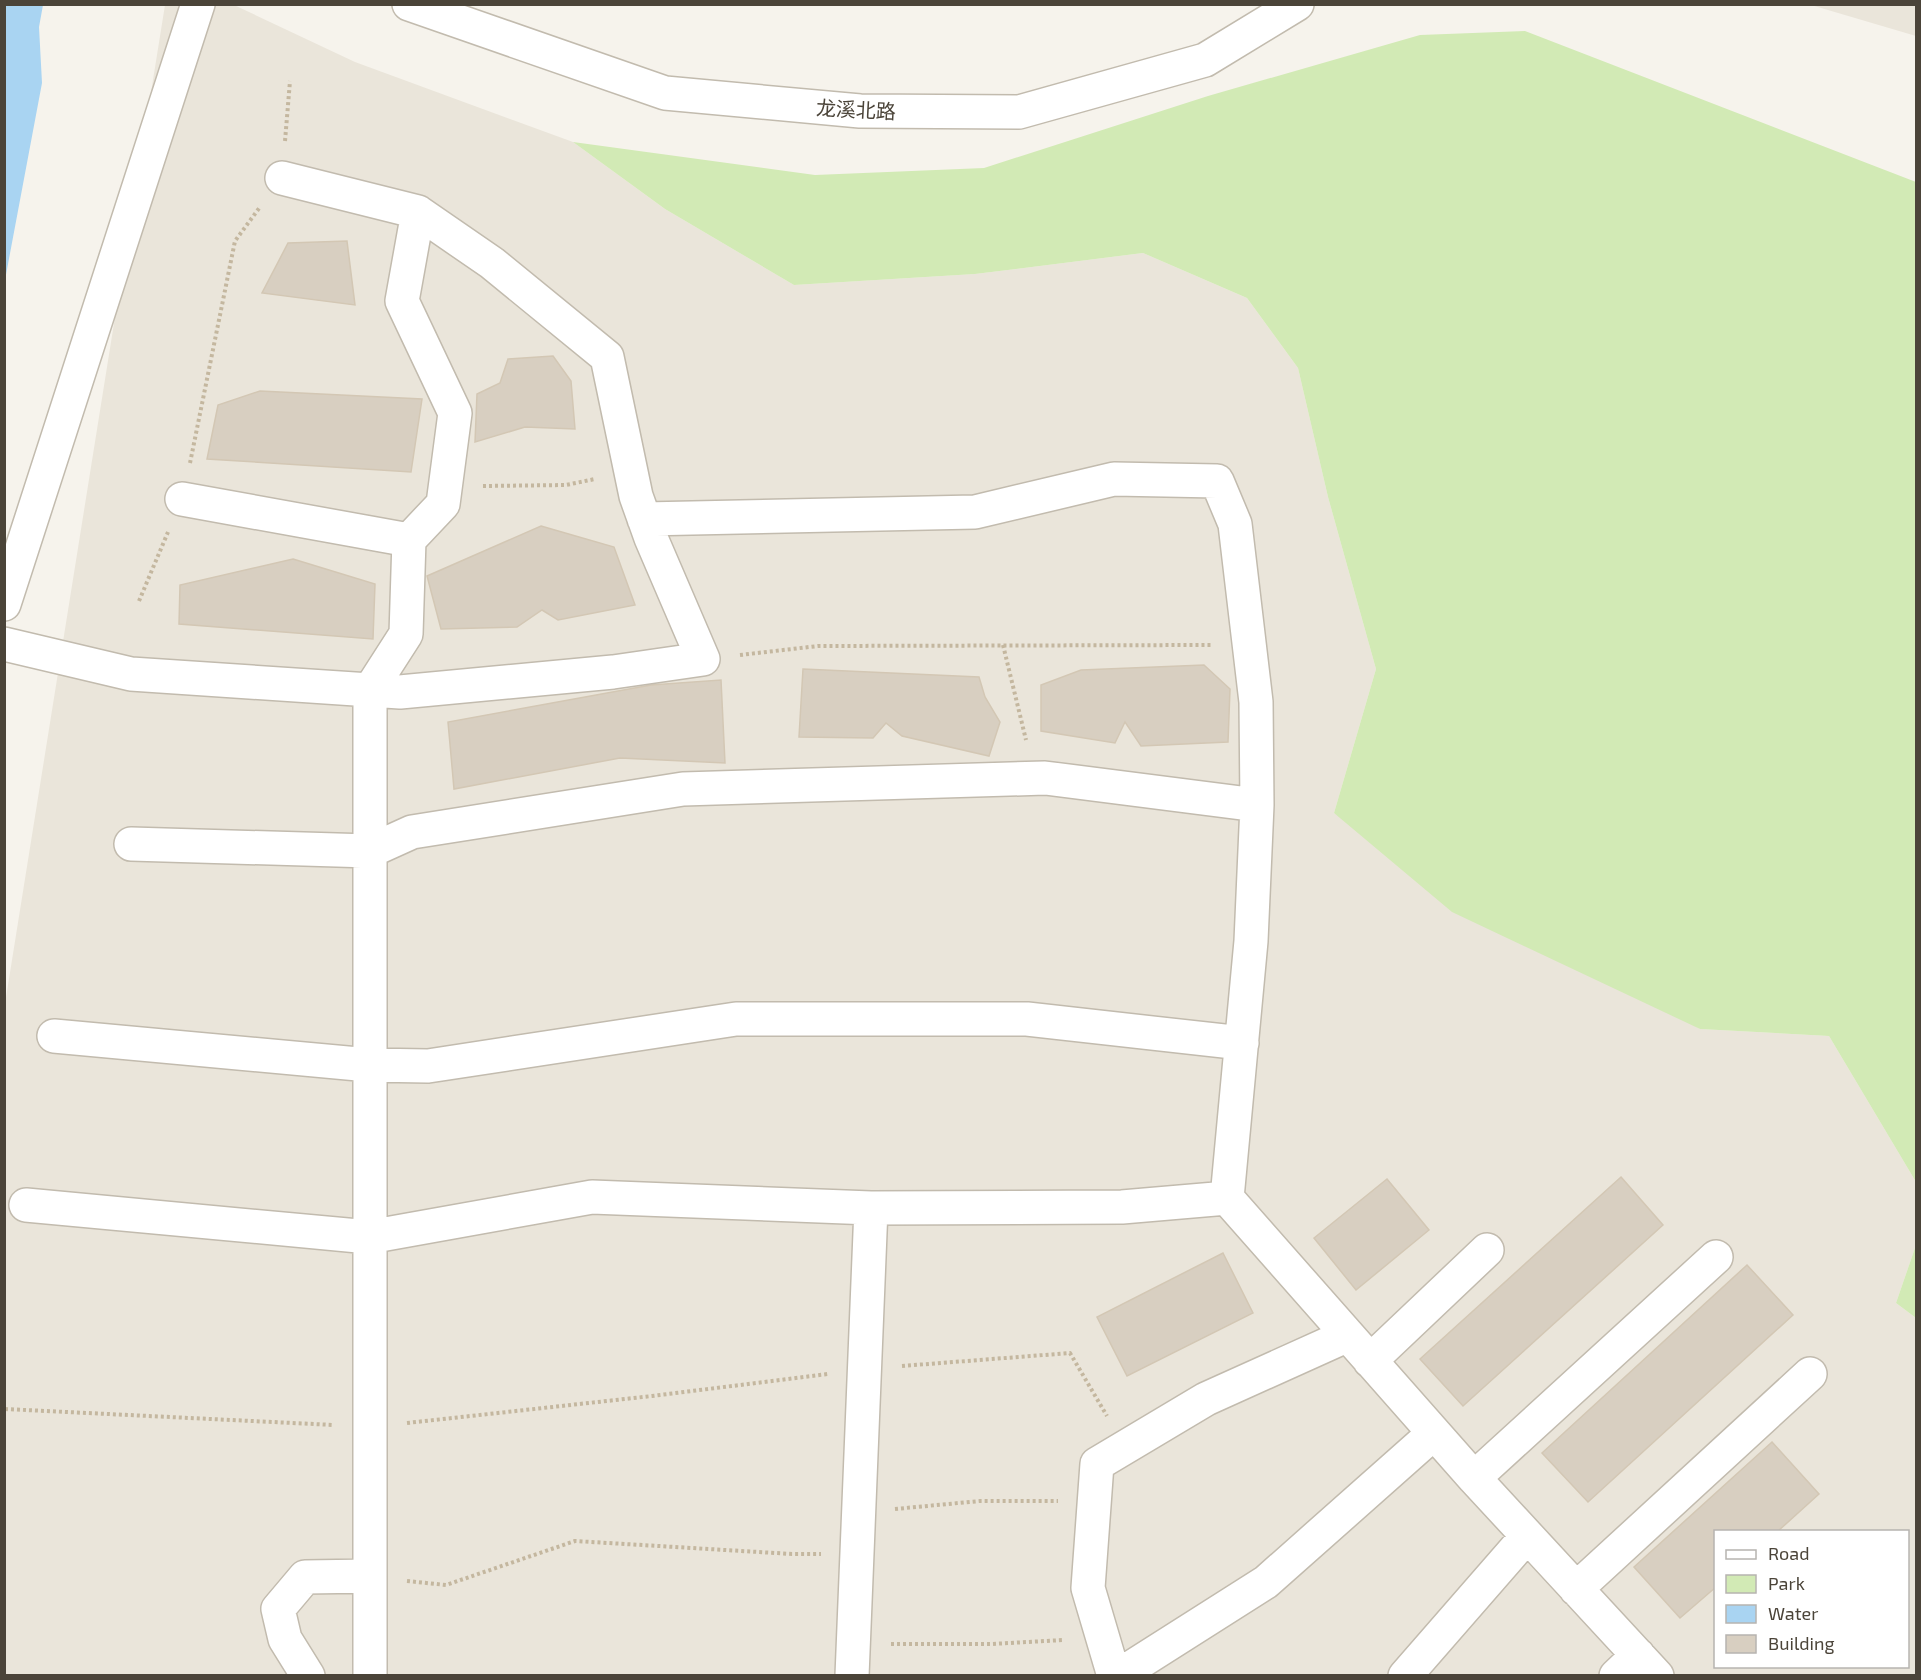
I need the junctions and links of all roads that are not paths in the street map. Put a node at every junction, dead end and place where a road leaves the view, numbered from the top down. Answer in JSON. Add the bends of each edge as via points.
{"nodes":[{"id":1,"x":198,"y":4,"type":"edge"},
{"id":2,"x":409,"y":4,"type":"edge"},
{"id":3,"x":1298,"y":4,"type":"edge"},
{"id":4,"x":282,"y":178,"type":"road end"},
{"id":5,"x":418,"y":212,"type":"junction"},
{"id":6,"x":182,"y":499,"type":"road end"},
{"id":7,"x":644,"y":519,"type":"junction"},
{"id":8,"x":408,"y":540,"type":"junction"},
{"id":9,"x":4,"y":604,"type":"edge"},
{"id":10,"x":4,"y":644,"type":"edge"},
{"id":11,"x":370,"y":690,"type":"junction"},
{"id":12,"x":1257,"y":806,"type":"junction"},
{"id":13,"x":132,"y":844,"type":"dead end"},
{"id":14,"x":370,"y":850,"type":"junction"},
{"id":15,"x":54,"y":1036,"type":"dead end"},
{"id":16,"x":1242,"y":1042,"type":"junction"},
{"id":17,"x":369,"y":1065,"type":"junction"},
{"id":18,"x":1227,"y":1198,"type":"junction"},
{"id":19,"x":26,"y":1205,"type":"dead end"},
{"id":20,"x":871,"y":1208,"type":"junction"},
{"id":21,"x":369,"y":1237,"type":"junction"},
{"id":22,"x":1487,"y":1250,"type":"dead end"},
{"id":23,"x":1716,"y":1257,"type":"dead end"},
{"id":24,"x":1348,"y":1335,"type":"junction"},
{"id":25,"x":1370,"y":1361,"type":"junction"},
{"id":26,"x":1810,"y":1374,"type":"dead end"},
{"id":27,"x":1434,"y":1433,"type":"junction"},
{"id":28,"x":1474,"y":1478,"type":"junction"},
{"id":29,"x":1527,"y":1536,"type":"junction"},
{"id":30,"x":370,"y":1576,"type":"junction"},
{"id":31,"x":1576,"y":1589,"type":"junction"},
{"id":32,"x":853,"y":1660,"type":"edge"},
{"id":33,"x":1637,"y":1669,"type":"edge"},
{"id":34,"x":308,"y":1676,"type":"edge"},
{"id":35,"x":370,"y":1676,"type":"edge"},
{"id":36,"x":1116,"y":1676,"type":"edge"},
{"id":37,"x":1404,"y":1676,"type":"edge"}],
"edges":[{"from":1,"to":9,"type":"street"},
{"from":2,"to":3,"type":"street","name":"龙溪北路","via":[[665,93],[860,111],[1007,112],[1019,112],[1205,60]]},
{"from":4,"to":5,"type":"street"},
{"from":5,"to":7,"type":"street","via":[[492,263],[607,357]]},
{"from":5,"to":8,"type":"street","via":[[402,301],[455,413],[443,504]]},
{"from":6,"to":8,"type":"street"},
{"from":7,"to":11,"type":"street","via":[[703,659],[435,689]]},
{"from":7,"to":12,"type":"street","via":[[975,512],[1114,478],[1217,481],[1235,524],[1250,645],[1256,702]]},
{"from":8,"to":11,"type":"street","via":[[406,634]]},
{"from":10,"to":11,"type":"street","via":[[131,674]]},
{"from":11,"to":14,"type":"street"},
{"from":12,"to":14,"type":"street","via":[[1045,778],[683,789],[411,832]]},
{"from":12,"to":16,"type":"street"},
{"from":13,"to":14,"type":"street"},
{"from":14,"to":17,"type":"street"},
{"from":15,"to":17,"type":"street"},
{"from":16,"to":17,"type":"street","via":[[1027,1019],[736,1019],[428,1066]]},
{"from":16,"to":18,"type":"street"},
{"from":17,"to":21,"type":"street"},
{"from":18,"to":20,"type":"street","via":[[1122,1207]]},
{"from":18,"to":24,"type":"street"},
{"from":19,"to":21,"type":"street"},
{"from":20,"to":21,"type":"street","via":[[592,1197]]},
{"from":20,"to":32,"type":"street"},
{"from":21,"to":30,"type":"street"},
{"from":22,"to":25,"type":"street"},
{"from":23,"to":28,"type":"street"},
{"from":24,"to":25,"type":"street"},
{"from":24,"to":36,"type":"street","via":[[1206,1399],[1097,1464],[1088,1588]]},
{"from":25,"to":27,"type":"street"},
{"from":26,"to":31,"type":"street"},
{"from":27,"to":28,"type":"street"},
{"from":27,"to":36,"type":"street","via":[[1266,1582]]},
{"from":28,"to":29,"type":"street"},
{"from":29,"to":31,"type":"street"},
{"from":29,"to":37,"type":"street"},
{"from":30,"to":34,"type":"street","via":[[305,1577],[278,1609],[285,1639]]},
{"from":30,"to":35,"type":"street"},
{"from":31,"to":33,"type":"street"}]}
